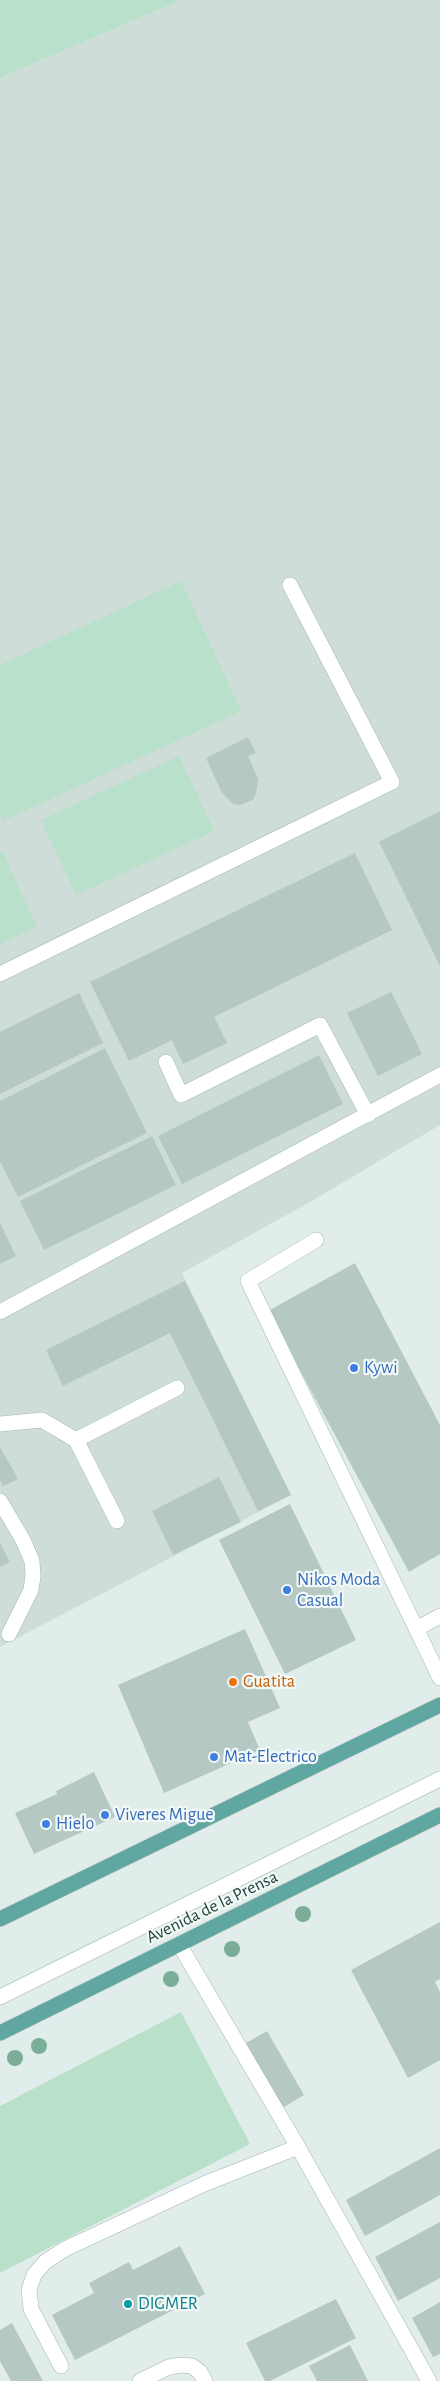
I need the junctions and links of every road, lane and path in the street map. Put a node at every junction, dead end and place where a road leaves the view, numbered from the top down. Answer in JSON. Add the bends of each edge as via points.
{"nodes":[{"id":1,"x":290,"y":585,"type":"dead end"},
{"id":2,"x":0,"y":974,"type":"edge"},
{"id":3,"x":166,"y":1062,"type":"dead end"},
{"id":4,"x":440,"y":1075,"type":"edge"},
{"id":5,"x":368,"y":1115,"type":"junction"},
{"id":6,"x":316,"y":1240,"type":"dead end"},
{"id":7,"x":0,"y":1312,"type":"edge"},
{"id":8,"x":176,"y":1388,"type":"dead end"},
{"id":9,"x":0,"y":1424,"type":"edge"},
{"id":10,"x":76,"y":1440,"type":"junction"},
{"id":11,"x":0,"y":1501,"type":"edge"},
{"id":12,"x":117,"y":1521,"type":"dead end"},
{"id":13,"x":440,"y":1616,"type":"edge"},
{"id":14,"x":416,"y":1629,"type":"junction"},
{"id":15,"x":10,"y":1634,"type":"dead end"},
{"id":16,"x":440,"y":1678,"type":"edge"},
{"id":17,"x":440,"y":1705,"type":"edge"},
{"id":18,"x":440,"y":1779,"type":"edge"},
{"id":19,"x":440,"y":1815,"type":"edge"},
{"id":20,"x":0,"y":1919,"type":"edge"},
{"id":21,"x":179,"y":1944,"type":"junction"},
{"id":22,"x":0,"y":1997,"type":"edge"},
{"id":23,"x":0,"y":2033,"type":"edge"},
{"id":24,"x":298,"y":2147,"type":"junction"},
{"id":25,"x":61,"y":2366,"type":"dead end"},
{"id":26,"x":140,"y":2381,"type":"edge"},
{"id":27,"x":205,"y":2381,"type":"edge"},
{"id":28,"x":429,"y":2381,"type":"edge"}],
"edges":[{"from":1,"to":2,"type":"lane","via":[[392,782]]},
{"from":3,"to":5,"type":"lane","via":[[180,1095],[320,1026]]},
{"from":4,"to":5,"type":"lane"},
{"from":5,"to":7,"type":"lane"},
{"from":6,"to":14,"type":"lane","via":[[248,1281]]},
{"from":8,"to":10,"type":"lane"},
{"from":9,"to":10,"type":"lane","via":[[42,1420]]},
{"from":10,"to":12,"type":"lane"},
{"from":11,"to":15,"type":"lane","via":[[23,1540],[34,1576],[31,1590]]},
{"from":13,"to":14,"type":"lane"},
{"from":14,"to":16,"type":"lane"},
{"from":17,"to":20,"type":"main road"},
{"from":18,"to":22,"type":"lane"},
{"from":19,"to":21,"type":"main road","name":"Avenida de la Prensa"},
{"from":21,"to":23,"type":"main road","name":"Avenida de la Prensa"},
{"from":21,"to":24,"type":"lane"},
{"from":24,"to":25,"type":"lane","via":[[204,2184],[45,2262],[34,2275],[29,2290],[31,2308]]},
{"from":24,"to":28,"type":"lane"},
{"from":26,"to":27,"type":"lane","via":[[169,2367],[182,2365],[192,2366]]}]}
